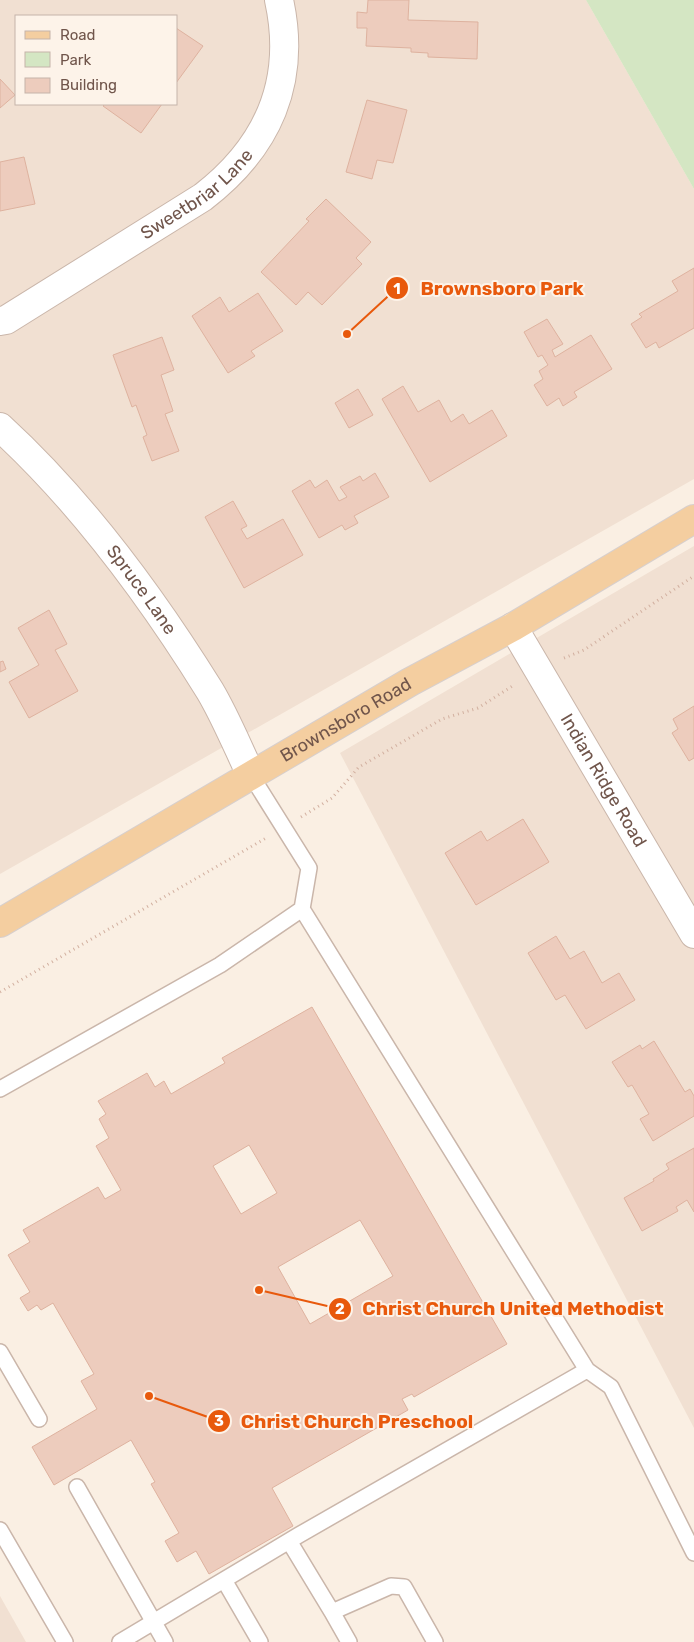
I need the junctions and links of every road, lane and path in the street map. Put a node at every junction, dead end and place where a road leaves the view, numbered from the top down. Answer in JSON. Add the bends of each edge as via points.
{"nodes":[{"id":1,"x":279,"y":0,"type":"edge"},
{"id":2,"x":2,"y":328,"type":"edge"},
{"id":3,"x":0,"y":427,"type":"edge"},
{"id":4,"x":694,"y":519,"type":"edge"},
{"id":5,"x":694,"y":576,"type":"edge"},
{"id":6,"x":513,"y":626,"type":"junction"},
{"id":7,"x":539,"y":670,"type":"junction"},
{"id":8,"x":252,"y":776,"type":"junction"},
{"id":9,"x":284,"y":827,"type":"junction"},
{"id":10,"x":302,"y":909,"type":"junction"},
{"id":11,"x":0,"y":923,"type":"edge"},
{"id":12,"x":694,"y":934,"type":"edge"},
{"id":13,"x":0,"y":992,"type":"edge"},
{"id":14,"x":0,"y":1089,"type":"edge"},
{"id":15,"x":0,"y":1352,"type":"edge"},
{"id":16,"x":587,"y":1370,"type":"junction"},
{"id":17,"x":39,"y":1419,"type":"dead end"},
{"id":18,"x":77,"y":1487,"type":"dead end"},
{"id":19,"x":0,"y":1530,"type":"edge"},
{"id":20,"x":290,"y":1541,"type":"junction"},
{"id":21,"x":694,"y":1553,"type":"edge"},
{"id":22,"x":224,"y":1580,"type":"junction"},
{"id":23,"x":332,"y":1612,"type":"junction"},
{"id":24,"x":153,"y":1622,"type":"junction"},
{"id":25,"x":65,"y":1642,"type":"edge"},
{"id":26,"x":120,"y":1642,"type":"edge"},
{"id":27,"x":165,"y":1642,"type":"edge"},
{"id":28,"x":260,"y":1642,"type":"edge"},
{"id":29,"x":349,"y":1642,"type":"edge"},
{"id":30,"x":435,"y":1642,"type":"edge"}],
"edges":[{"from":1,"to":2,"type":"street","name":"Sweetbriar Lane","via":[[284,47],[282,70],[272,113],[252,151],[226,179],[203,197]]},
{"from":3,"to":8,"type":"street","name":"Spruce Lane","via":[[76,504],[139,586],[211,692]]},
{"from":4,"to":6,"type":"main road","name":"Brownsboro Road"},
{"from":5,"to":7,"type":"path","via":[[584,650]]},
{"from":6,"to":7,"type":"street","name":"Indian Ridge Road"},
{"from":6,"to":8,"type":"main road","name":"Brownsboro Road","via":[[410,682]]},
{"from":7,"to":9,"type":"path","via":[[478,708],[442,719],[360,767],[332,798]]},
{"from":7,"to":12,"type":"street","name":"Indian Ridge Road"},
{"from":8,"to":9,"type":"lane"},
{"from":8,"to":11,"type":"main road","name":"Brownsboro Road"},
{"from":9,"to":10,"type":"lane","via":[[309,868]]},
{"from":9,"to":13,"type":"path"},
{"from":10,"to":14,"type":"lane","via":[[220,964]]},
{"from":10,"to":16,"type":"lane"},
{"from":15,"to":17,"type":"lane"},
{"from":16,"to":20,"type":"lane"},
{"from":16,"to":21,"type":"lane","via":[[611,1387]]},
{"from":18,"to":24,"type":"lane"},
{"from":19,"to":25,"type":"lane"},
{"from":20,"to":22,"type":"lane"},
{"from":20,"to":23,"type":"lane"},
{"from":22,"to":24,"type":"lane"},
{"from":22,"to":28,"type":"lane"},
{"from":23,"to":29,"type":"lane"},
{"from":23,"to":30,"type":"lane","via":[[391,1586],[404,1587]]},
{"from":24,"to":26,"type":"lane"},
{"from":24,"to":27,"type":"lane"}]}
